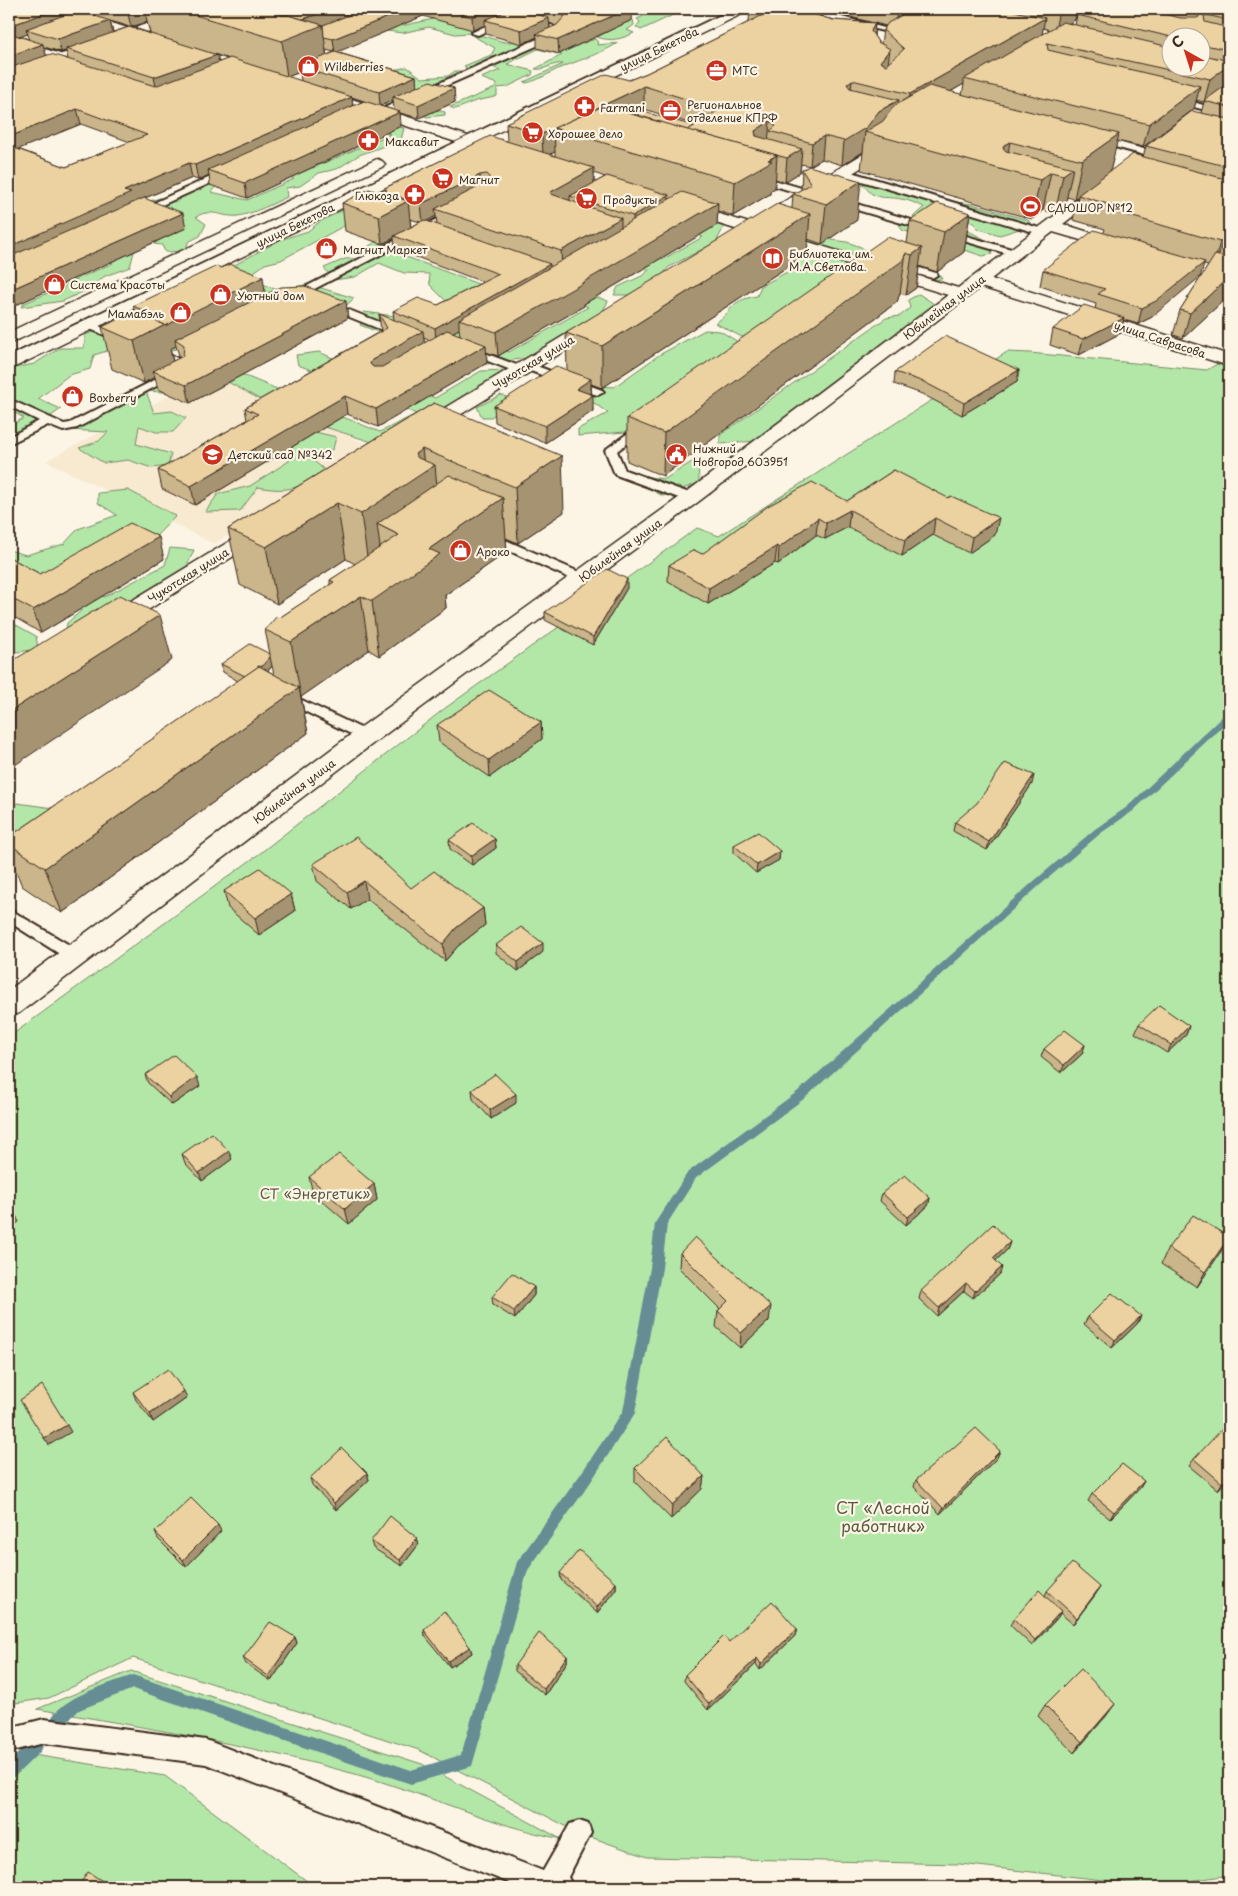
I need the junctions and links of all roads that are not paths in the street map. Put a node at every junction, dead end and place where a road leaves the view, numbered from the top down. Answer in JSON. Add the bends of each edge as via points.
{"nodes":[{"id":1,"x":55,"y":9,"type":"edge"},
{"id":2,"x":705,"y":9,"type":"edge"},
{"id":3,"x":742,"y":9,"type":"edge"},
{"id":4,"x":840,"y":9,"type":"edge"},
{"id":5,"x":195,"y":12,"type":"edge"},
{"id":6,"x":515,"y":15,"type":"edge"},
{"id":7,"x":827,"y":16,"type":"junction"},
{"id":8,"x":524,"y":18,"type":"edge"},
{"id":9,"x":688,"y":18,"type":"dead end"},
{"id":10,"x":84,"y":19,"type":"junction"},
{"id":11,"x":67,"y":24,"type":"edge"},
{"id":12,"x":810,"y":32,"type":"edge"},
{"id":13,"x":896,"y":32,"type":"edge"},
{"id":14,"x":475,"y":33,"type":"edge"},
{"id":15,"x":131,"y":34,"type":"junction"},
{"id":16,"x":33,"y":36,"type":"edge"},
{"id":17,"x":12,"y":40,"type":"edge"},
{"id":18,"x":62,"y":63,"type":"junction"},
{"id":19,"x":237,"y":67,"type":"junction"},
{"id":20,"x":219,"y":73,"type":"edge"},
{"id":21,"x":270,"y":77,"type":"edge"},
{"id":22,"x":9,"y":78,"type":"edge"},
{"id":23,"x":306,"y":88,"type":"edge"},
{"id":24,"x":1161,"y":96,"type":"edge"},
{"id":25,"x":1222,"y":97,"type":"edge"},
{"id":26,"x":1209,"y":108,"type":"junction"},
{"id":27,"x":374,"y":111,"type":"junction"},
{"id":28,"x":354,"y":116,"type":"edge"},
{"id":29,"x":1190,"y":122,"type":"edge"},
{"id":30,"x":465,"y":123,"type":"dead end"},
{"id":31,"x":904,"y":126,"type":"edge"},
{"id":32,"x":444,"y":133,"type":"junction"},
{"id":33,"x":1090,"y":138,"type":"edge"},
{"id":34,"x":469,"y":141,"type":"junction"},
{"id":35,"x":424,"y":142,"type":"dead end"},
{"id":36,"x":1163,"y":142,"type":"edge"},
{"id":37,"x":488,"y":147,"type":"edge"},
{"id":38,"x":1148,"y":153,"type":"junction"},
{"id":39,"x":392,"y":158,"type":"dead end"},
{"id":40,"x":1130,"y":166,"type":"edge"},
{"id":41,"x":240,"y":167,"type":"edge"},
{"id":42,"x":742,"y":173,"type":"edge"},
{"id":43,"x":833,"y":175,"type":"junction"},
{"id":44,"x":1116,"y":176,"type":"edge"},
{"id":45,"x":809,"y":192,"type":"junction"},
{"id":46,"x":467,"y":206,"type":"edge"},
{"id":47,"x":674,"y":207,"type":"edge"},
{"id":48,"x":134,"y":214,"type":"edge"},
{"id":49,"x":419,"y":227,"type":"junction"},
{"id":50,"x":751,"y":228,"type":"junction"},
{"id":51,"x":1047,"y":229,"type":"junction"},
{"id":52,"x":442,"y":234,"type":"edge"},
{"id":53,"x":728,"y":243,"type":"edge"},
{"id":54,"x":1136,"y":251,"type":"edge"},
{"id":55,"x":1015,"y":253,"type":"junction"},
{"id":56,"x":874,"y":266,"type":"junction"},
{"id":57,"x":891,"y":272,"type":"junction"},
{"id":58,"x":932,"y":275,"type":"dead end"},
{"id":59,"x":858,"y":276,"type":"edge"},
{"id":60,"x":970,"y":287,"type":"junction"},
{"id":61,"x":610,"y":314,"type":"edge"},
{"id":62,"x":88,"y":325,"type":"junction"},
{"id":63,"x":410,"y":337,"type":"edge"},
{"id":64,"x":9,"y":339,"type":"edge"},
{"id":65,"x":456,"y":346,"type":"edge"},
{"id":66,"x":184,"y":349,"type":"edge"},
{"id":67,"x":167,"y":358,"type":"junction"},
{"id":68,"x":1229,"y":361,"type":"edge"},
{"id":69,"x":9,"y":363,"type":"edge"},
{"id":70,"x":524,"y":368,"type":"junction"},
{"id":71,"x":598,"y":392,"type":"dead end"},
{"id":72,"x":9,"y":402,"type":"edge"},
{"id":73,"x":48,"y":421,"type":"junction"},
{"id":74,"x":652,"y":421,"type":"edge"},
{"id":75,"x":9,"y":441,"type":"edge"},
{"id":76,"x":405,"y":441,"type":"edge"},
{"id":77,"x":691,"y":498,"type":"junction"},
{"id":78,"x":278,"y":519,"type":"edge"},
{"id":79,"x":477,"y":532,"type":"edge"},
{"id":80,"x":581,"y":578,"type":"junction"},
{"id":81,"x":93,"y":634,"type":"edge"},
{"id":82,"x":272,"y":690,"type":"edge"},
{"id":83,"x":366,"y":736,"type":"junction"},
{"id":84,"x":9,"y":915,"type":"edge"},
{"id":85,"x":75,"y":956,"type":"junction"},
{"id":86,"x":9,"y":1005,"type":"edge"},
{"id":87,"x":9,"y":1740,"type":"edge"},
{"id":88,"x":578,"y":1833,"type":"dead end"},
{"id":89,"x":555,"y":1887,"type":"edge"}],
"edges":[{"from":1,"to":10,"type":"street"},
{"from":2,"to":9,"type":"street","name":"улица Бекетова"},
{"from":3,"to":34,"type":"street","name":"улица Бекетова"},
{"from":4,"to":7,"type":"lane"},
{"from":5,"to":15,"type":"street"},
{"from":6,"to":14,"type":"lane"},
{"from":7,"to":12,"type":"lane","via":[[800,30]]},
{"from":7,"to":13,"type":"lane"},
{"from":8,"to":27,"type":"lane","via":[[560,30]]},
{"from":10,"to":11,"type":"lane"},
{"from":10,"to":15,"type":"street"},
{"from":15,"to":18,"type":"street"},
{"from":15,"to":19,"type":"street"},
{"from":16,"to":17,"type":"lane"},
{"from":17,"to":18,"type":"lane"},
{"from":18,"to":22,"type":"street"},
{"from":19,"to":20,"type":"lane"},
{"from":19,"to":21,"type":"street"},
{"from":23,"to":27,"type":"street"},
{"from":24,"to":26,"type":"lane"},
{"from":25,"to":26,"type":"street"},
{"from":26,"to":29,"type":"street"},
{"from":27,"to":28,"type":"lane"},
{"from":27,"to":32,"type":"street"},
{"from":30,"to":32,"type":"street"},
{"from":31,"to":43,"type":"street","via":[[882,139],[872,154]]},
{"from":32,"to":34,"type":"street"},
{"from":32,"to":35,"type":"street"},
{"from":33,"to":38,"type":"lane"},
{"from":34,"to":37,"type":"street"},
{"from":34,"to":62,"type":"street","name":"улица Бекетова","via":[[208,271]]},
{"from":36,"to":38,"type":"street"},
{"from":38,"to":40,"type":"street"},
{"from":39,"to":64,"type":"street","name":"улица Бекетова"},
{"from":41,"to":48,"type":"lane"},
{"from":42,"to":45,"type":"lane"},
{"from":43,"to":45,"type":"street"},
{"from":43,"to":51,"type":"lane"},
{"from":44,"to":51,"type":"street","name":"Юбилейная улица","via":[[1072,203]]},
{"from":45,"to":50,"type":"street"},
{"from":45,"to":55,"type":"lane"},
{"from":46,"to":49,"type":"lane"},
{"from":47,"to":50,"type":"street","name":"улица Саврасова"},
{"from":49,"to":52,"type":"lane"},
{"from":49,"to":63,"type":"lane","via":[[283,300],[312,300]]},
{"from":50,"to":53,"type":"street"},
{"from":50,"to":56,"type":"street","name":"улица Саврасова"},
{"from":51,"to":54,"type":"street"},
{"from":51,"to":55,"type":"street","name":"Юбилейная улица"},
{"from":55,"to":60,"type":"street","name":"Юбилейная улица"},
{"from":56,"to":57,"type":"street","name":"улица Саврасова"},
{"from":56,"to":59,"type":"lane"},
{"from":57,"to":58,"type":"lane","via":[[901,265]]},
{"from":57,"to":60,"type":"street","name":"улица Саврасова"},
{"from":60,"to":68,"type":"street","name":"улица Саврасова"},
{"from":60,"to":77,"type":"street","name":"Юбилейная улица"},
{"from":61,"to":70,"type":"street","name":"Чукотская улица"},
{"from":62,"to":67,"type":"lane"},
{"from":62,"to":69,"type":"street","name":"улица Бекетова"},
{"from":65,"to":70,"type":"lane"},
{"from":66,"to":67,"type":"lane"},
{"from":67,"to":73,"type":"lane","via":[[181,363],[182,370],[73,426],[63,428]]},
{"from":70,"to":71,"type":"lane"},
{"from":70,"to":76,"type":"street","name":"Чукотская улица","via":[[426,432]]},
{"from":72,"to":73,"type":"lane"},
{"from":73,"to":75,"type":"lane"},
{"from":74,"to":77,"type":"lane","via":[[611,450],[620,472]]},
{"from":77,"to":80,"type":"street","name":"Юбилейная улица"},
{"from":78,"to":81,"type":"street","name":"Чукотская улица"},
{"from":79,"to":80,"type":"lane"},
{"from":80,"to":83,"type":"street","name":"Юбилейная улица"},
{"from":82,"to":83,"type":"lane"},
{"from":83,"to":85,"type":"street","name":"Юбилейная улица"},
{"from":84,"to":85,"type":"lane"},
{"from":85,"to":86,"type":"street","name":"Юбилейная улица"},
{"from":87,"to":89,"type":"lane","via":[[44,1731],[206,1752]]},
{"from":88,"to":89,"type":"lane"}]}
